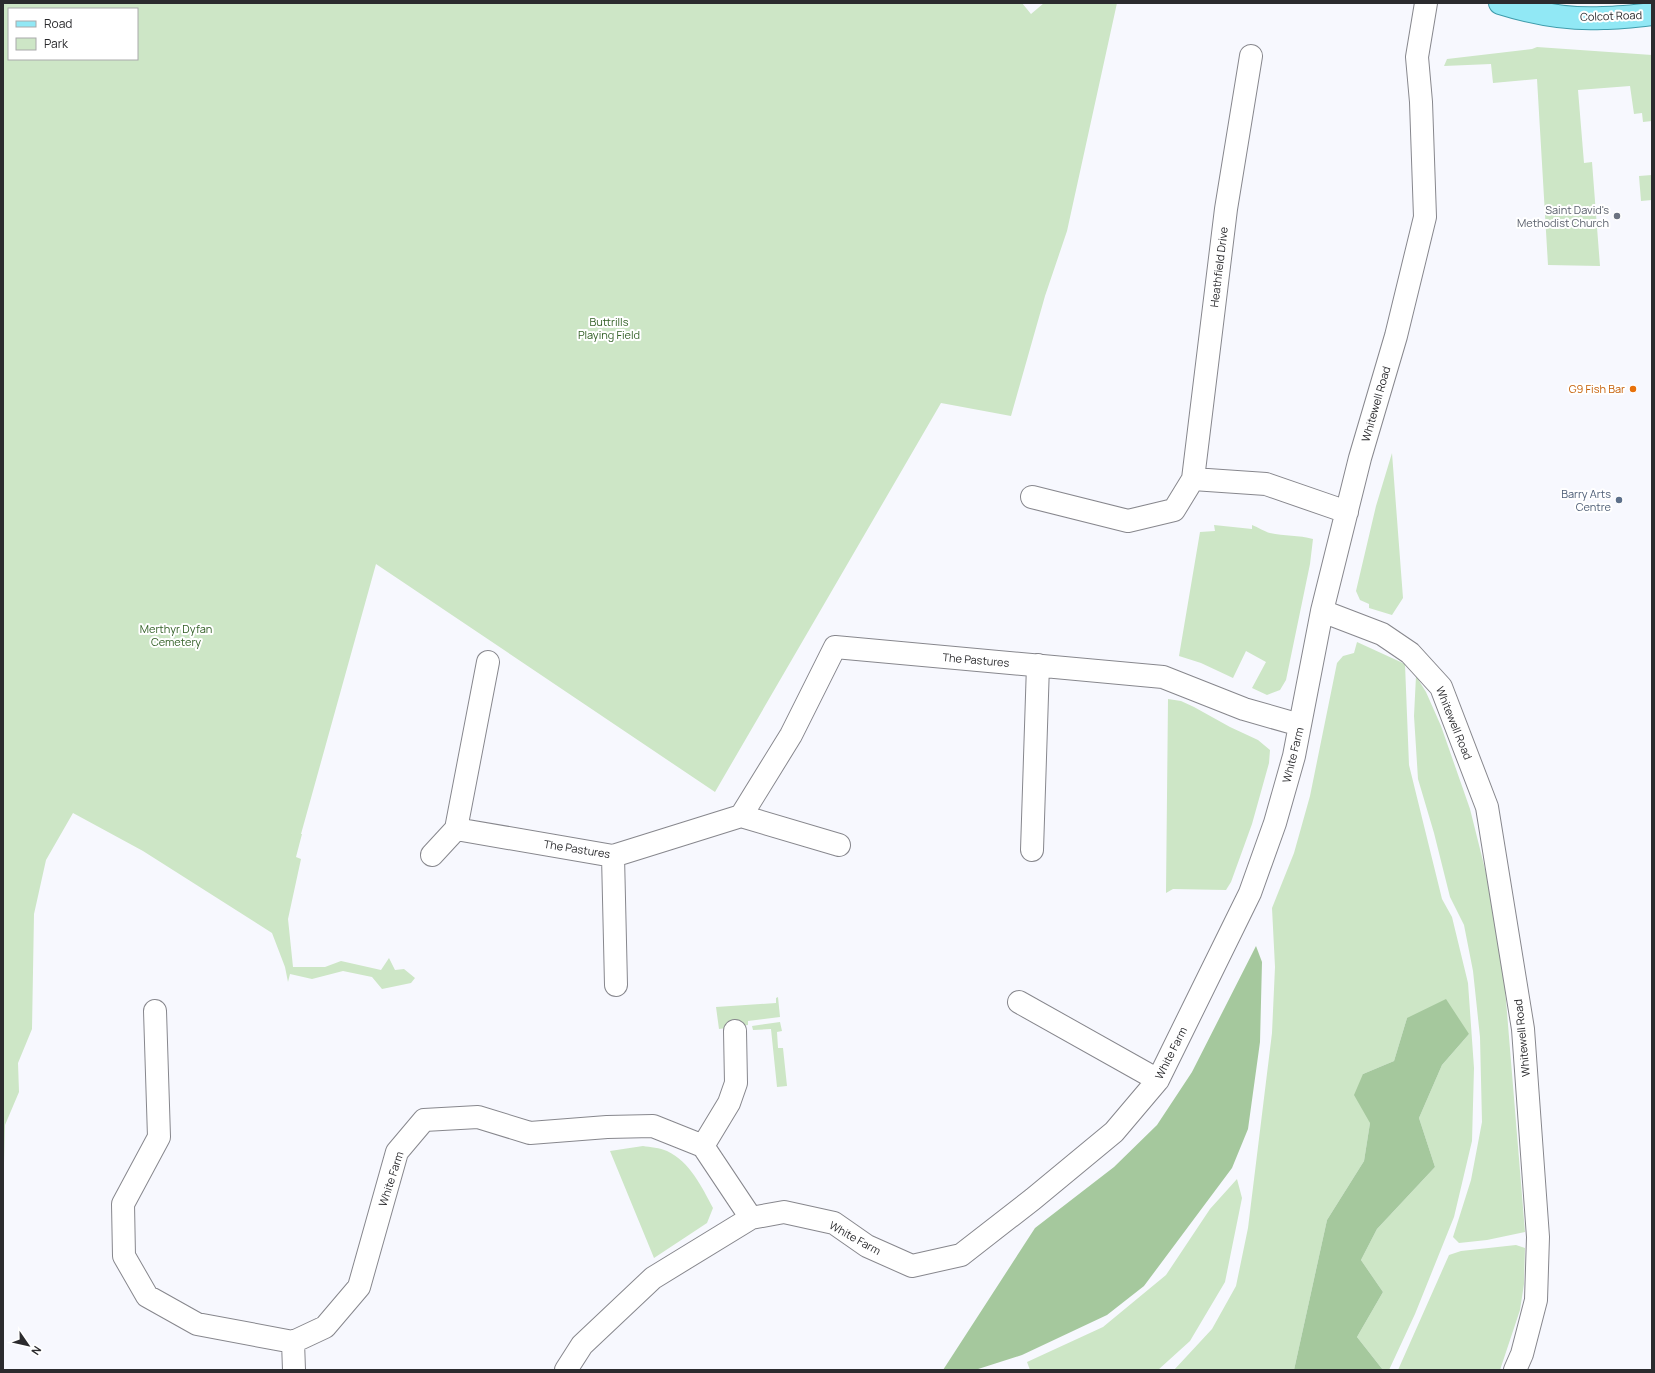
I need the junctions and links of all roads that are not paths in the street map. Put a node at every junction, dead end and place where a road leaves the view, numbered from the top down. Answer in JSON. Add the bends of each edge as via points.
{"nodes":[{"id":1,"x":1426,"y":3,"type":"edge"},
{"id":2,"x":1500,"y":3,"type":"edge"},
{"id":3,"x":1652,"y":14,"type":"edge"},
{"id":4,"x":1251,"y":56,"type":"dead end"},
{"id":5,"x":1193,"y":479,"type":"junction"},
{"id":6,"x":1032,"y":497,"type":"dead end"},
{"id":7,"x":1347,"y":512,"type":"junction"},
{"id":8,"x":1322,"y":611,"type":"junction"},
{"id":9,"x":488,"y":662,"type":"dead end"},
{"id":10,"x":1038,"y":665,"type":"junction"},
{"id":11,"x":1300,"y":725,"type":"junction"},
{"id":12,"x":741,"y":816,"type":"junction"},
{"id":13,"x":456,"y":829,"type":"junction"},
{"id":14,"x":839,"y":845,"type":"dead end"},
{"id":15,"x":1032,"y":850,"type":"dead end"},
{"id":16,"x":432,"y":855,"type":"dead end"},
{"id":17,"x":613,"y":856,"type":"junction"},
{"id":18,"x":616,"y":985,"type":"dead end"},
{"id":19,"x":1019,"y":1002,"type":"dead end"},
{"id":20,"x":155,"y":1011,"type":"dead end"},
{"id":21,"x":735,"y":1031,"type":"dead end"},
{"id":22,"x":1158,"y":1080,"type":"junction"},
{"id":23,"x":703,"y":1146,"type":"junction"},
{"id":24,"x":751,"y":1218,"type":"junction"},
{"id":25,"x":293,"y":1342,"type":"junction"},
{"id":26,"x":294,"y":1370,"type":"edge"},
{"id":27,"x":566,"y":1370,"type":"edge"},
{"id":28,"x":1514,"y":1370,"type":"edge"}],
"edges":[{"from":1,"to":7,"type":"street","name":"Whitewell Road","via":[[1417,57],[1426,217]]},
{"from":2,"to":3,"type":"main road","name":"Colcot Road","via":[[1567,17],[1602,19]]},
{"from":4,"to":5,"type":"street","name":"Heathfield Drive","via":[[1226,209]]},
{"from":5,"to":6,"type":"street","name":"Heathfield Drive","via":[[1174,510],[1128,521]]},
{"from":5,"to":7,"type":"street","via":[[1266,484]]},
{"from":7,"to":8,"type":"street","name":"Whitewell Road"},
{"from":8,"to":11,"type":"street","name":"White Farm"},
{"from":8,"to":28,"type":"street","name":"Whitewell Road","via":[[1382,634],[1410,653],[1442,687],[1487,807],[1524,1029],[1538,1237],[1536,1300],[1522,1354]]},
{"from":9,"to":13,"type":"street"},
{"from":10,"to":11,"type":"street","name":"The Pastures","via":[[1163,677],[1244,709]]},
{"from":10,"to":12,"type":"street","name":"The Pastures","via":[[835,647],[791,735]]},
{"from":10,"to":15,"type":"street"},
{"from":11,"to":22,"type":"street","name":"White Farm","via":[[1275,823],[1250,893]]},
{"from":12,"to":14,"type":"street"},
{"from":12,"to":17,"type":"street","name":"The Pastures"},
{"from":13,"to":16,"type":"street"},
{"from":13,"to":17,"type":"street","name":"The Pastures"},
{"from":17,"to":18,"type":"street"},
{"from":19,"to":22,"type":"street"},
{"from":20,"to":25,"type":"street","via":[[159,1137],[123,1204],[124,1256],[147,1296],[197,1324]]},
{"from":21,"to":23,"type":"street","via":[[736,1083],[729,1103]]},
{"from":22,"to":24,"type":"street","name":"White Farm","via":[[1114,1132],[961,1255],[912,1266],[867,1246],[834,1224],[784,1212]]},
{"from":23,"to":24,"type":"street"},
{"from":23,"to":25,"type":"street","name":"White Farm","via":[[653,1126],[530,1133],[478,1117],[424,1120],[398,1152],[359,1287],[325,1328]]},
{"from":24,"to":27,"type":"street","name":"White Farm","via":[[653,1278],[582,1346]]},
{"from":25,"to":26,"type":"street"}]}
